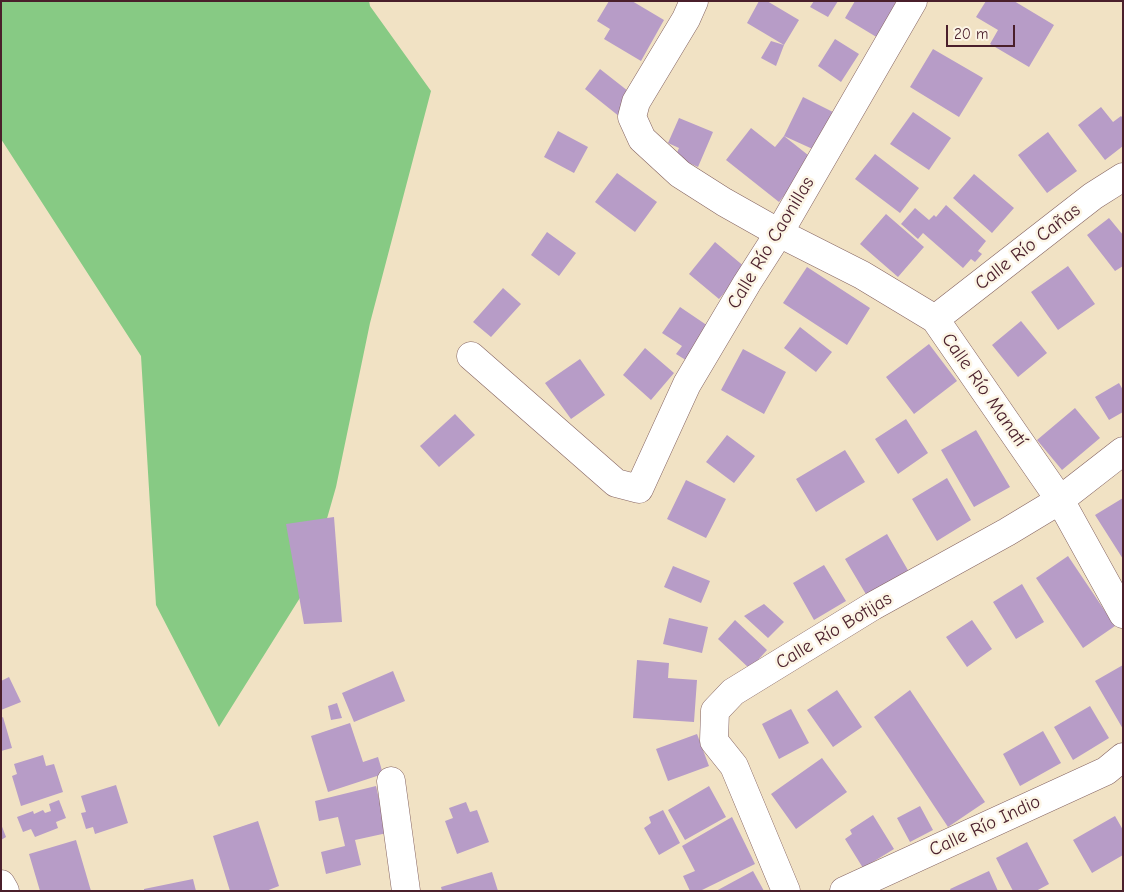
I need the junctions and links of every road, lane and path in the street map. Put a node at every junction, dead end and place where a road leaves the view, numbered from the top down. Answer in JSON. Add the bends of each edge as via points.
{"nodes":[{"id":1,"x":694,"y":1,"type":"edge"},
{"id":2,"x":913,"y":1,"type":"edge"},
{"id":3,"x":1123,"y":177,"type":"edge"},
{"id":4,"x":779,"y":233,"type":"junction"},
{"id":5,"x":936,"y":319,"type":"junction"},
{"id":6,"x":471,"y":356,"type":"dead end"},
{"id":7,"x":1123,"y":451,"type":"edge"},
{"id":8,"x":1060,"y":500,"type":"junction"},
{"id":9,"x":1123,"y":614,"type":"edge"},
{"id":10,"x":1123,"y":758,"type":"edge"},
{"id":11,"x":392,"y":782,"type":"dead end"},
{"id":12,"x":1,"y":884,"type":"edge"},
{"id":13,"x":5,"y":891,"type":"edge"},
{"id":14,"x":406,"y":891,"type":"edge"},
{"id":15,"x":786,"y":891,"type":"edge"},
{"id":16,"x":844,"y":891,"type":"edge"}],
"edges":[{"from":1,"to":4,"type":"street","name":"Calle Río Manatí","via":[[636,102],[632,116],[642,139],[680,174]]},
{"from":2,"to":4,"type":"street","name":"Calle Río Caonillas"},
{"from":3,"to":5,"type":"street","name":"Calle Río Cañas","via":[[1093,196]]},
{"from":4,"to":5,"type":"street","name":"Calle Río Manatí","via":[[862,275]]},
{"from":4,"to":6,"type":"street","name":"Calle Río Caonillas","via":[[687,384],[639,490],[616,483]]},
{"from":5,"to":8,"type":"street","name":"Calle Río Manatí"},
{"from":7,"to":8,"type":"street","name":"Calle Río Botijas"},
{"from":8,"to":9,"type":"street","name":"Calle Río Manatí"},
{"from":8,"to":15,"type":"street","name":"Calle Río Botijas","via":[[873,606],[734,692],[715,711],[714,741],[734,766]]},
{"from":10,"to":16,"type":"street","name":"Calle Río Indio","via":[[1106,771]]},
{"from":11,"to":14,"type":"street"},
{"from":12,"to":13,"type":"street"}]}
